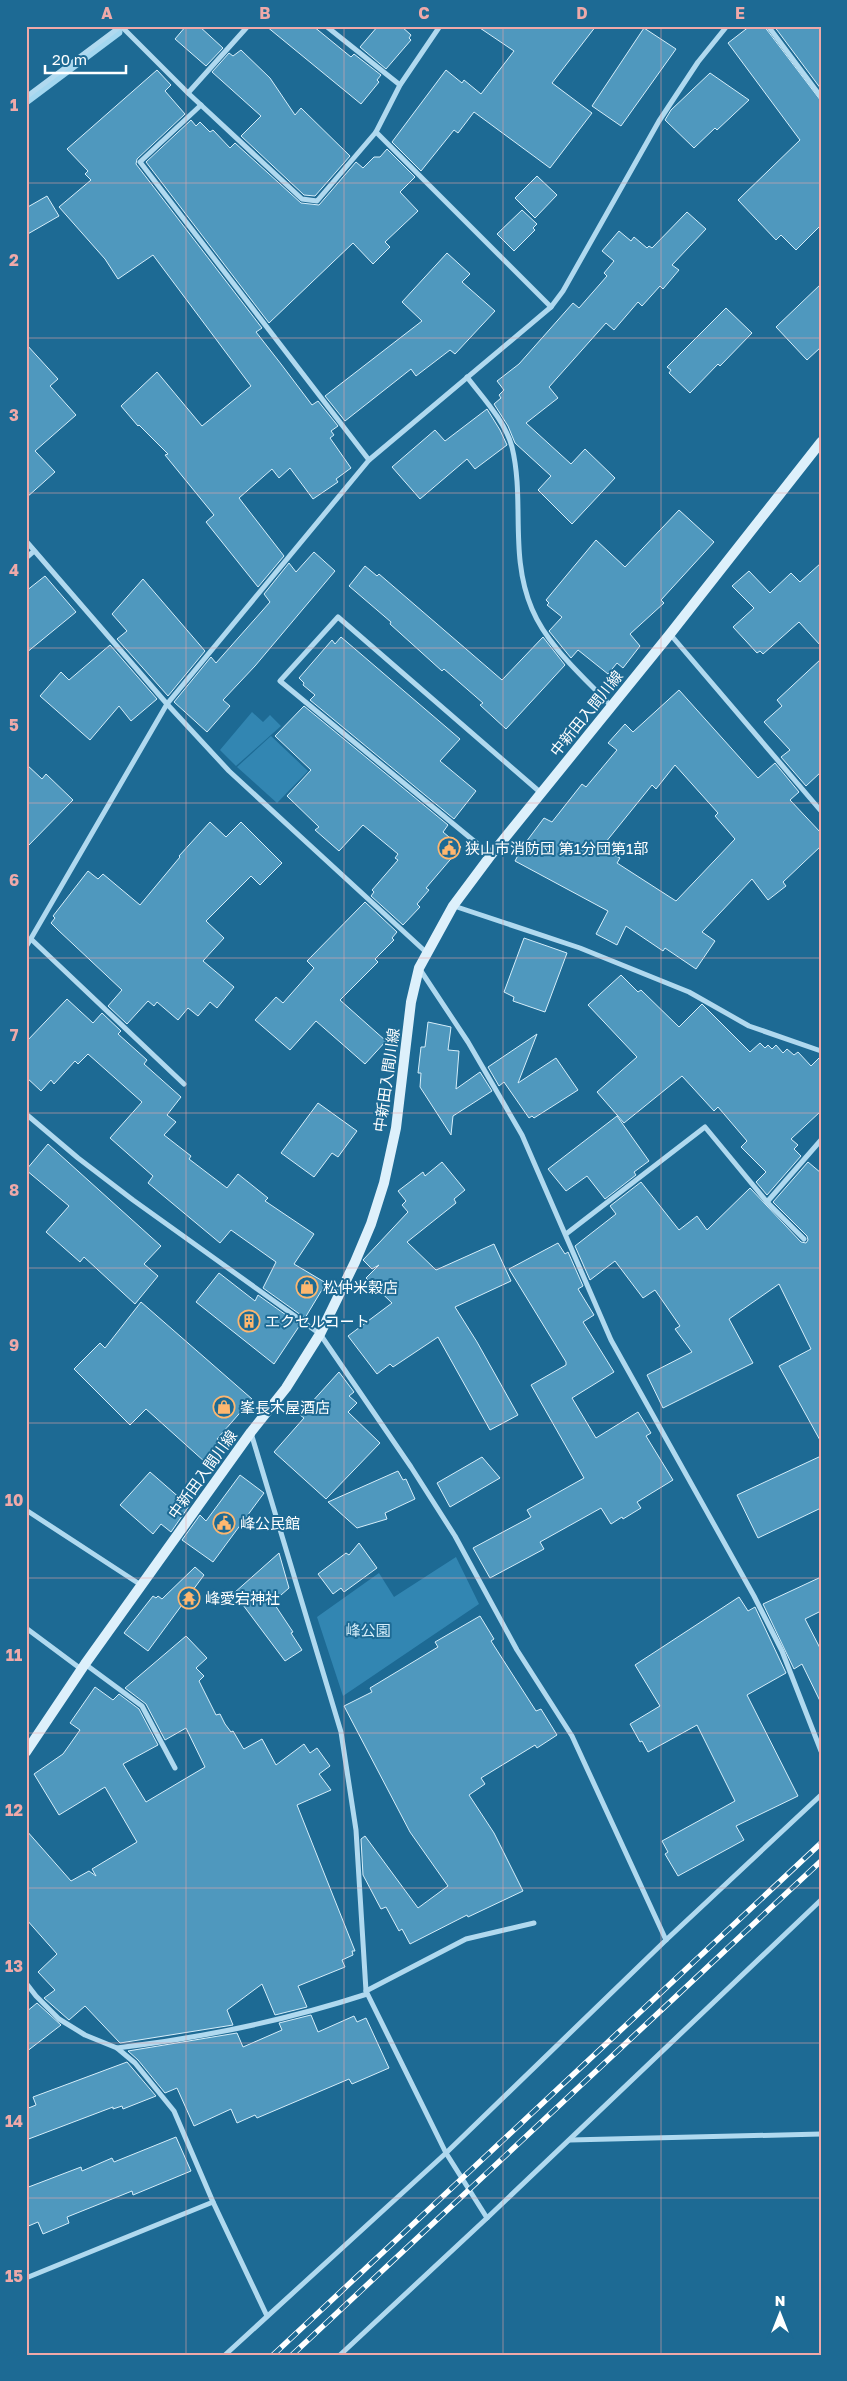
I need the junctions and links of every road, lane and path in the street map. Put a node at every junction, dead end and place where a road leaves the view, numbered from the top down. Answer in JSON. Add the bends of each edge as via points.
{"nodes":[{"id":1,"x":121,"y":26,"type":"edge"},
{"id":2,"x":248,"y":26,"type":"edge"},
{"id":3,"x":326,"y":26,"type":"edge"},
{"id":4,"x":440,"y":26,"type":"edge"},
{"id":5,"x":728,"y":26,"type":"edge"},
{"id":6,"x":768,"y":26,"type":"edge"},
{"id":7,"x":400,"y":85,"type":"junction"},
{"id":8,"x":188,"y":93,"type":"junction"},
{"id":9,"x":26,"y":97,"type":"edge"},
{"id":10,"x":821,"y":97,"type":"edge"},
{"id":11,"x":201,"y":105,"type":"junction"},
{"id":12,"x":376,"y":132,"type":"junction"},
{"id":13,"x":551,"y":307,"type":"junction"},
{"id":14,"x":467,"y":377,"type":"junction"},
{"id":15,"x":821,"y":442,"type":"edge"},
{"id":16,"x":369,"y":460,"type":"junction"},
{"id":17,"x":26,"y":541,"type":"edge"},
{"id":18,"x":34,"y":551,"type":"junction"},
{"id":19,"x":26,"y":558,"type":"edge"},
{"id":20,"x":670,"y":634,"type":"junction"},
{"id":21,"x":166,"y":704,"type":"junction"},
{"id":22,"x":611,"y":706,"type":"junction"},
{"id":23,"x":541,"y":794,"type":"junction"},
{"id":24,"x":821,"y":811,"type":"edge"},
{"id":25,"x":491,"y":855,"type":"junction"},
{"id":26,"x":453,"y":906,"type":"junction"},
{"id":27,"x":31,"y":938,"type":"junction"},
{"id":28,"x":26,"y":947,"type":"edge"},
{"id":29,"x":427,"y":954,"type":"junction"},
{"id":30,"x":419,"y":968,"type":"junction"},
{"id":31,"x":821,"y":1051,"type":"edge"},
{"id":32,"x":184,"y":1084,"type":"dead end"},
{"id":33,"x":26,"y":1114,"type":"edge"},
{"id":34,"x":821,"y":1140,"type":"edge"},
{"id":35,"x":767,"y":1202,"type":"junction"},
{"id":36,"x":566,"y":1234,"type":"junction"},
{"id":37,"x":804,"y":1239,"type":"dead end"},
{"id":38,"x":320,"y":1334,"type":"junction"},
{"id":39,"x":251,"y":1432,"type":"junction"},
{"id":40,"x":26,"y":1510,"type":"edge"},
{"id":41,"x":142,"y":1585,"type":"junction"},
{"id":42,"x":26,"y":1628,"type":"edge"},
{"id":43,"x":83,"y":1666,"type":"junction"},
{"id":44,"x":821,"y":1751,"type":"edge"},
{"id":45,"x":26,"y":1752,"type":"edge"},
{"id":46,"x":175,"y":1768,"type":"dead end"},
{"id":47,"x":821,"y":1795,"type":"edge"},
{"id":48,"x":821,"y":1900,"type":"edge"},
{"id":49,"x":534,"y":1923,"type":"dead end"},
{"id":50,"x":666,"y":1940,"type":"junction"},
{"id":51,"x":26,"y":1982,"type":"edge"},
{"id":52,"x":367,"y":1993,"type":"junction"},
{"id":53,"x":117,"y":2048,"type":"junction"},
{"id":54,"x":821,"y":2134,"type":"edge"},
{"id":55,"x":570,"y":2140,"type":"junction"},
{"id":56,"x":446,"y":2153,"type":"junction"},
{"id":57,"x":213,"y":2202,"type":"junction"},
{"id":58,"x":488,"y":2218,"type":"junction"},
{"id":59,"x":26,"y":2278,"type":"edge"},
{"id":60,"x":267,"y":2316,"type":"junction"},
{"id":61,"x":225,"y":2355,"type":"edge"},
{"id":62,"x":340,"y":2355,"type":"edge"}],
"edges":[{"from":1,"to":8,"type":"street"},
{"from":1,"to":9,"type":"street"},
{"from":2,"to":8,"type":"street"},
{"from":3,"to":7,"type":"street"},
{"from":4,"to":7,"type":"street"},
{"from":5,"to":13,"type":"street","via":[[698,62],[659,121],[564,291]]},
{"from":6,"to":10,"type":"street"},
{"from":7,"to":12,"type":"street"},
{"from":8,"to":11,"type":"street"},
{"from":11,"to":12,"type":"street","via":[[302,199],[317,201]]},
{"from":11,"to":16,"type":"street","via":[[140,162]]},
{"from":12,"to":13,"type":"street"},
{"from":13,"to":14,"type":"street"},
{"from":14,"to":16,"type":"street"},
{"from":14,"to":22,"type":"street","via":[[504,428],[512,447],[520,569],[532,610],[554,646]]},
{"from":15,"to":20,"type":"main road","name":"中新田入間川線"},
{"from":16,"to":21,"type":"street"},
{"from":17,"to":18,"type":"street"},
{"from":18,"to":19,"type":"street"},
{"from":18,"to":21,"type":"street"},
{"from":20,"to":22,"type":"main road","name":"中新田入間川線"},
{"from":20,"to":24,"type":"street"},
{"from":21,"to":27,"type":"street"},
{"from":21,"to":29,"type":"street","via":[[229,771]]},
{"from":22,"to":23,"type":"main road","name":"中新田入間川線"},
{"from":23,"to":25,"type":"main road","name":"中新田入間川線"},
{"from":23,"to":25,"type":"street","via":[[338,617],[280,681]]},
{"from":25,"to":26,"type":"main road","name":"中新田入間川線"},
{"from":26,"to":29,"type":"main road","name":"中新田入間川線"},
{"from":26,"to":31,"type":"street","via":[[580,948],[689,992],[749,1026]]},
{"from":27,"to":28,"type":"street"},
{"from":27,"to":32,"type":"street"},
{"from":29,"to":30,"type":"main road","name":"中新田入間川線"},
{"from":30,"to":36,"type":"street","via":[[468,1042],[522,1135]]},
{"from":30,"to":38,"type":"main road","name":"中新田入間川線","via":[[396,1128],[384,1183],[355,1262]]},
{"from":33,"to":38,"type":"street","via":[[125,1194]]},
{"from":34,"to":35,"type":"street"},
{"from":35,"to":36,"type":"street","via":[[705,1127]]},
{"from":35,"to":37,"type":"street"},
{"from":36,"to":44,"type":"street","via":[[611,1340],[782,1651]]},
{"from":38,"to":39,"type":"main road","name":"中新田入間川線","via":[[286,1388]]},
{"from":38,"to":50,"type":"street","via":[[455,1536],[517,1650],[572,1736]]},
{"from":39,"to":41,"type":"main road","name":"中新田入間川線"},
{"from":39,"to":52,"type":"street","via":[[341,1732],[356,1830]]},
{"from":40,"to":41,"type":"street"},
{"from":41,"to":43,"type":"main road","name":"中新田入間川線"},
{"from":42,"to":43,"type":"street"},
{"from":43,"to":45,"type":"main road","name":"中新田入間川線"},
{"from":43,"to":46,"type":"street","via":[[142,1706]]},
{"from":47,"to":50,"type":"street"},
{"from":48,"to":55,"type":"street"},
{"from":49,"to":52,"type":"street","via":[[466,1939]]},
{"from":50,"to":56,"type":"street"},
{"from":51,"to":53,"type":"street","via":[[59,2019],[85,2035]]},
{"from":52,"to":53,"type":"street","via":[[313,2012]]},
{"from":52,"to":56,"type":"street"},
{"from":53,"to":57,"type":"street","via":[[135,2062],[174,2111]]},
{"from":54,"to":55,"type":"street"},
{"from":55,"to":58,"type":"street"},
{"from":56,"to":58,"type":"street"},
{"from":56,"to":60,"type":"street"},
{"from":57,"to":59,"type":"street"},
{"from":57,"to":60,"type":"street"},
{"from":58,"to":62,"type":"street"},
{"from":60,"to":61,"type":"street"}]}
